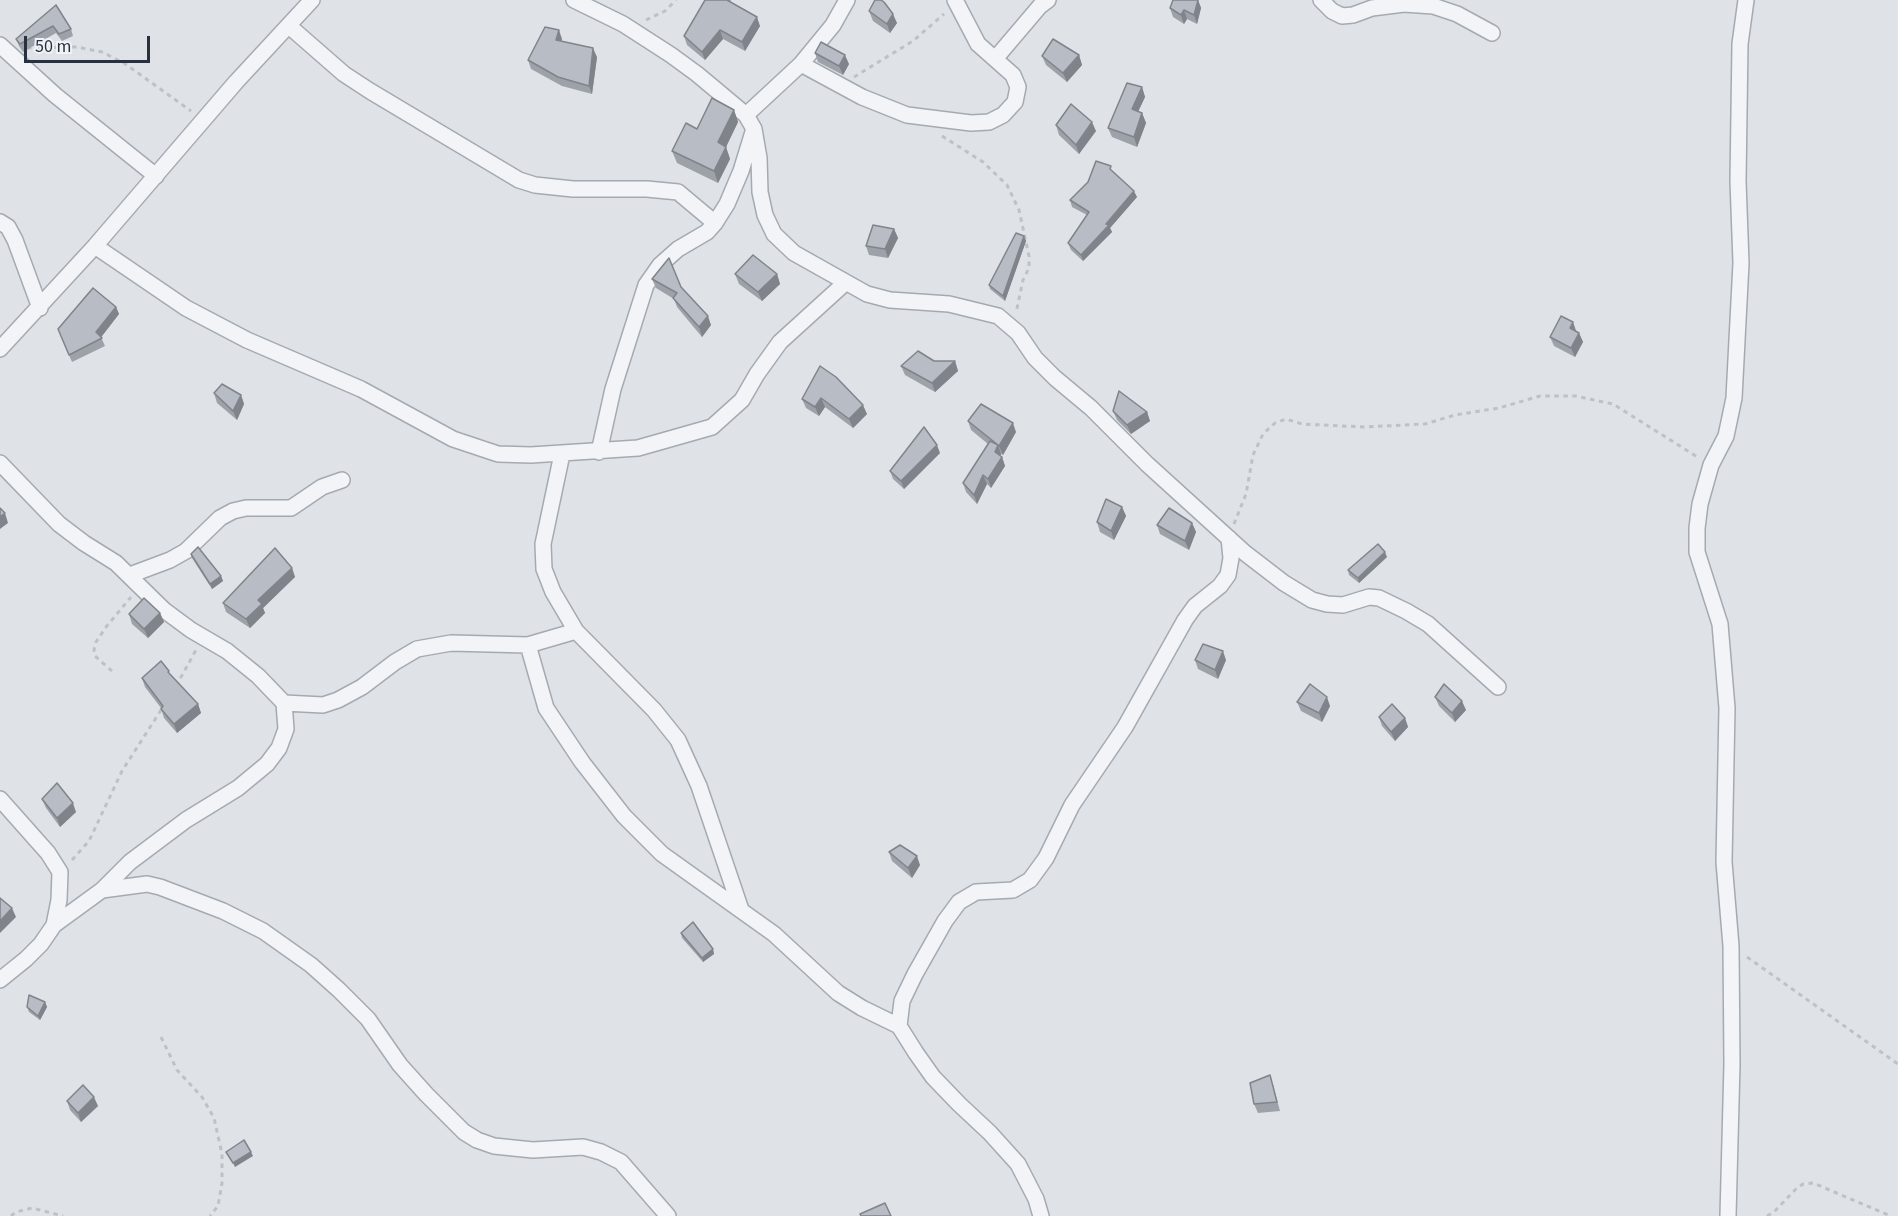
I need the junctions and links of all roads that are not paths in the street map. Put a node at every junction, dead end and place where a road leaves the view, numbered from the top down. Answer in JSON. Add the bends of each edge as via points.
{"nodes":[{"id":1,"x":312,"y":0,"type":"edge"},
{"id":2,"x":574,"y":0,"type":"edge"},
{"id":3,"x":847,"y":0,"type":"edge"},
{"id":4,"x":1048,"y":0,"type":"edge"},
{"id":5,"x":1321,"y":0,"type":"edge"},
{"id":6,"x":1746,"y":0,"type":"edge"},
{"id":7,"x":956,"y":1,"type":"edge"},
{"id":8,"x":289,"y":26,"type":"junction"},
{"id":9,"x":1492,"y":33,"type":"dead end"},
{"id":10,"x":2,"y":47,"type":"edge"},
{"id":11,"x":995,"y":59,"type":"junction"},
{"id":12,"x":801,"y":64,"type":"junction"},
{"id":13,"x":746,"y":115,"type":"junction"},
{"id":14,"x":754,"y":129,"type":"junction"},
{"id":15,"x":156,"y":176,"type":"junction"},
{"id":16,"x":0,"y":222,"type":"edge"},
{"id":17,"x":715,"y":223,"type":"junction"},
{"id":18,"x":95,"y":246,"type":"junction"},
{"id":19,"x":845,"y":283,"type":"junction"},
{"id":20,"x":40,"y":308,"type":"junction"},
{"id":21,"x":0,"y":349,"type":"edge"},
{"id":22,"x":599,"y":452,"type":"junction"},
{"id":23,"x":562,"y":454,"type":"junction"},
{"id":24,"x":0,"y":463,"type":"edge"},
{"id":25,"x":342,"y":480,"type":"dead end"},
{"id":26,"x":1229,"y":538,"type":"junction"},
{"id":27,"x":133,"y":578,"type":"junction"},
{"id":28,"x":576,"y":631,"type":"junction"},
{"id":29,"x":528,"y":645,"type":"junction"},
{"id":30,"x":1497,"y":687,"type":"dead end"},
{"id":31,"x":284,"y":704,"type":"junction"},
{"id":32,"x":0,"y":799,"type":"edge"},
{"id":33,"x":102,"y":890,"type":"junction"},
{"id":34,"x":741,"y":910,"type":"junction"},
{"id":35,"x":54,"y":924,"type":"junction"},
{"id":36,"x":4,"y":970,"type":"edge"},
{"id":37,"x":899,"y":1026,"type":"junction"},
{"id":38,"x":668,"y":1216,"type":"edge"},
{"id":39,"x":1041,"y":1216,"type":"edge"},
{"id":40,"x":1728,"y":1216,"type":"edge"}],
"edges":[{"from":1,"to":8,"type":"street"},
{"from":2,"to":13,"type":"street","via":[[623,24],[697,74]]},
{"from":3,"to":12,"type":"street","via":[[834,25]]},
{"from":4,"to":11,"type":"street"},
{"from":5,"to":9,"type":"street","via":[[1342,16],[1404,4],[1433,6]]},
{"from":6,"to":40,"type":"street","via":[[1740,44],[1741,263],[1734,398],[1725,436],[1711,465],[1697,528],[1697,552],[1720,624],[1727,708],[1724,862],[1731,946]]},
{"from":7,"to":11,"type":"street","via":[[978,44]]},
{"from":8,"to":15,"type":"street"},
{"from":8,"to":17,"type":"street","via":[[370,92],[519,180],[573,189],[678,192]]},
{"from":10,"to":15,"type":"street"},
{"from":11,"to":12,"type":"street","via":[[1013,75],[1018,87],[1015,102],[989,122],[971,123],[907,115],[841,87]]},
{"from":12,"to":13,"type":"street"},
{"from":13,"to":14,"type":"street"},
{"from":14,"to":17,"type":"street","via":[[741,171]]},
{"from":14,"to":19,"type":"street","via":[[760,192],[774,234],[794,253]]},
{"from":15,"to":18,"type":"street"},
{"from":16,"to":20,"type":"street","via":[[15,240]]},
{"from":17,"to":22,"type":"street","via":[[660,265],[646,285],[613,390]]},
{"from":18,"to":20,"type":"street"},
{"from":18,"to":23,"type":"street","via":[[186,308],[247,340],[361,389],[453,439],[498,454]]},
{"from":19,"to":22,"type":"street","via":[[780,342],[742,400],[712,427],[638,448]]},
{"from":19,"to":26,"type":"street","via":[[890,300],[949,304],[998,316],[1018,333],[1035,358]]},
{"from":20,"to":21,"type":"street"},
{"from":22,"to":23,"type":"street"},
{"from":23,"to":28,"type":"street","via":[[543,544],[544,569]]},
{"from":24,"to":27,"type":"street","via":[[59,524]]},
{"from":25,"to":27,"type":"street","via":[[322,487],[291,508],[246,508],[219,518],[186,551]]},
{"from":26,"to":30,"type":"street","via":[[1284,583],[1312,600],[1343,605],[1379,598],[1406,611],[1428,624]]},
{"from":26,"to":37,"type":"street","via":[[1232,558],[1228,575],[1185,620],[1125,727],[1072,805],[1046,858],[1030,880],[1013,890],[976,892],[959,902],[902,1000]]},
{"from":27,"to":31,"type":"street","via":[[164,610],[258,676]]},
{"from":28,"to":29,"type":"street"},
{"from":28,"to":34,"type":"street","via":[[678,740],[699,786]]},
{"from":29,"to":31,"type":"street","via":[[451,643],[417,649],[338,700],[322,705]]},
{"from":29,"to":34,"type":"street","via":[[546,708],[624,816],[662,854]]},
{"from":31,"to":33,"type":"street","via":[[286,729],[267,764],[130,862]]},
{"from":32,"to":35,"type":"street","via":[[60,872]]},
{"from":33,"to":35,"type":"street"},
{"from":33,"to":38,"type":"street","via":[[147,884],[160,887],[263,931],[339,990],[368,1020],[426,1095],[464,1132],[494,1146],[533,1150],[583,1147],[601,1152],[621,1162]]},
{"from":34,"to":37,"type":"street","via":[[774,934],[838,993]]},
{"from":35,"to":36,"type":"street","via":[[33,952]]},
{"from":37,"to":39,"type":"street","via":[[933,1077],[1018,1164]]}]}
